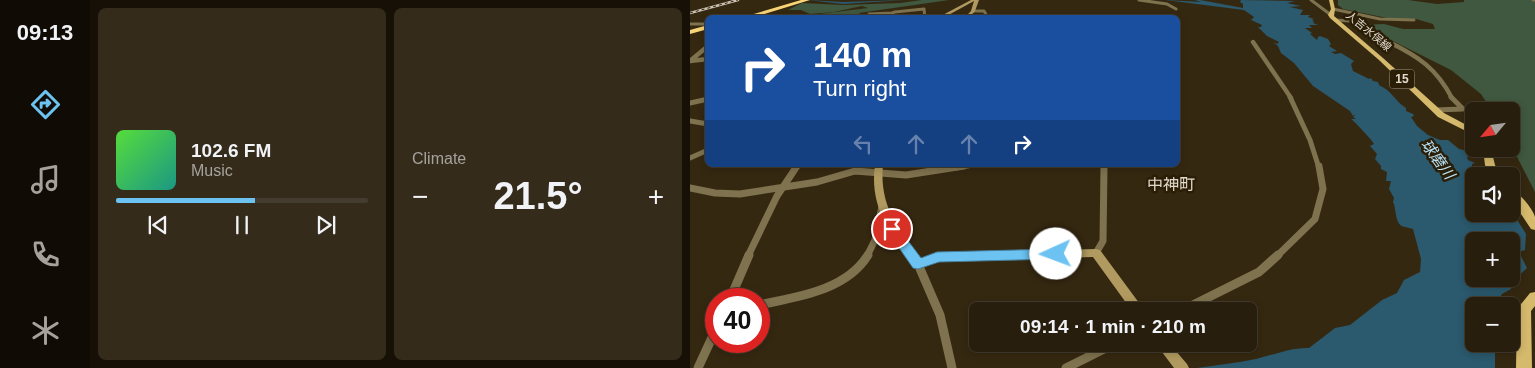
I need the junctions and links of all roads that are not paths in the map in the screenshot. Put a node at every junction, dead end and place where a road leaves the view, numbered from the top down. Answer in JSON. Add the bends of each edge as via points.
{"nodes":[{"id":1,"x":807,"y":0,"type":"edge"},
{"id":2,"x":976,"y":0,"type":"edge"},
{"id":3,"x":1139,"y":0,"type":"edge"},
{"id":4,"x":1311,"y":0,"type":"edge"},
{"id":5,"x":1331,"y":0,"type":"edge"},
{"id":6,"x":791,"y":4,"type":"joint"},
{"id":7,"x":1176,"y":10,"type":"dead end"},
{"id":8,"x":973,"y":11,"type":"junction"},
{"id":9,"x":892,"y":12,"type":"junction"},
{"id":10,"x":869,"y":14,"type":"dead end"},
{"id":11,"x":753,"y":15,"type":"edge"},
{"id":12,"x":892,"y":15,"type":"edge"},
{"id":13,"x":925,"y":15,"type":"edge"},
{"id":14,"x":945,"y":15,"type":"edge"},
{"id":15,"x":969,"y":15,"type":"edge"},
{"id":16,"x":985,"y":15,"type":"edge"},
{"id":17,"x":1333,"y":15,"type":"junction"},
{"id":18,"x":1414,"y":20,"type":"dead end"},
{"id":19,"x":690,"y":24,"type":"edge"},
{"id":20,"x":705,"y":26,"type":"edge"},
{"id":21,"x":705,"y":27,"type":"edge"},
{"id":22,"x":690,"y":32,"type":"edge"},
{"id":23,"x":1253,"y":42,"type":"dead end"},
{"id":24,"x":705,"y":49,"type":"edge"},
{"id":25,"x":705,"y":59,"type":"edge"},
{"id":26,"x":692,"y":61,"type":"edge"},
{"id":27,"x":690,"y":65,"type":"edge"},
{"id":28,"x":705,"y":100,"type":"edge"},
{"id":29,"x":690,"y":103,"type":"edge"},
{"id":30,"x":1435,"y":110,"type":"junction"},
{"id":31,"x":690,"y":121,"type":"edge"},
{"id":32,"x":705,"y":124,"type":"edge"},
{"id":33,"x":1465,"y":128,"type":"edge"},
{"id":34,"x":705,"y":151,"type":"edge"},
{"id":35,"x":690,"y":158,"type":"edge"},
{"id":36,"x":797,"y":167,"type":"edge"},
{"id":37,"x":961,"y":167,"type":"edge"},
{"id":38,"x":1104,"y":167,"type":"edge"},
{"id":39,"x":878,"y":169,"type":"edge"},
{"id":40,"x":783,"y":187,"type":"junction"},
{"id":41,"x":690,"y":188,"type":"edge"},
{"id":42,"x":1520,"y":202,"type":"edge"},
{"id":43,"x":882,"y":206,"type":"junction"},
{"id":44,"x":1535,"y":225,"type":"edge"},
{"id":45,"x":1096,"y":253,"type":"junction"},
{"id":46,"x":918,"y":264,"type":"junction"},
{"id":47,"x":735,"y":288,"type":"edge"},
{"id":48,"x":1535,"y":297,"type":"edge"},
{"id":49,"x":770,"y":302,"type":"edge"},
{"id":50,"x":1132,"y":302,"type":"edge"},
{"id":51,"x":1199,"y":302,"type":"edge"},
{"id":52,"x":1098,"y":352,"type":"edge"},
{"id":53,"x":1169,"y":352,"type":"edge"},
{"id":54,"x":705,"y":353,"type":"edge"},
{"id":55,"x":698,"y":368,"type":"edge"},
{"id":56,"x":952,"y":368,"type":"edge"},
{"id":57,"x":1066,"y":368,"type":"edge"},
{"id":58,"x":1182,"y":368,"type":"edge"},
{"id":59,"x":1524,"y":368,"type":"edge"}],
"edges":[{"from":1,"to":6,"type":"highway"},
{"from":2,"to":8,"type":"street"},
{"from":2,"to":14,"type":"street"},
{"from":3,"to":7,"type":"street","via":[[1167,4]]},
{"from":4,"to":17,"type":"street"},
{"from":5,"to":17,"type":"main road","name":"人吉水俣線"},
{"from":6,"to":11,"type":"highway"},
{"from":8,"to":15,"type":"street"},
{"from":8,"to":16,"type":"street","via":[[984,11]]},
{"from":9,"to":10,"type":"street"},
{"from":9,"to":12,"type":"street"},
{"from":9,"to":13,"type":"street","via":[[925,9]]},
{"from":17,"to":18,"type":"street","via":[[1348,11],[1384,20]]},
{"from":17,"to":30,"type":"main road","name":"人吉水俣線","number":"15"},
{"from":17,"to":30,"type":"street","via":[[1407,50],[1430,67],[1446,83],[1452,99],[1462,109]]},
{"from":19,"to":20,"type":"street"},
{"from":21,"to":22,"type":"highway"},
{"from":23,"to":51,"type":"street","via":[[1289,94],[1310,140],[1318,161],[1322,197],[1314,219],[1259,272]]},
{"from":24,"to":26,"type":"street"},
{"from":25,"to":26,"type":"street"},
{"from":26,"to":27,"type":"street"},
{"from":28,"to":29,"type":"street"},
{"from":30,"to":33,"type":"main road","name":"人吉水俣線","number":"15"},
{"from":31,"to":32,"type":"street"},
{"from":34,"to":35,"type":"street"},
{"from":36,"to":40,"type":"street"},
{"from":37,"to":39,"type":"street","via":[[920,174]]},
{"from":38,"to":45,"type":"street","via":[[1102,241]]},
{"from":39,"to":40,"type":"street","via":[[855,170],[817,182]]},
{"from":39,"to":43,"type":"street","via":[[877,189]]},
{"from":40,"to":41,"type":"street","via":[[729,194]]},
{"from":40,"to":47,"type":"street"},
{"from":42,"to":44,"type":"main road"},
{"from":43,"to":46,"type":"street","via":[[892,229]]},
{"from":43,"to":49,"type":"street","via":[[877,237],[864,263],[855,271],[823,289]]},
{"from":45,"to":46,"type":"street","via":[[937,257]]},
{"from":45,"to":50,"type":"street"},
{"from":46,"to":56,"type":"street","via":[[940,315]]},
{"from":48,"to":59,"type":"main road","via":[[1524,309]]},
{"from":52,"to":57,"type":"street"},
{"from":53,"to":58,"type":"street"},
{"from":54,"to":55,"type":"street"}]}
